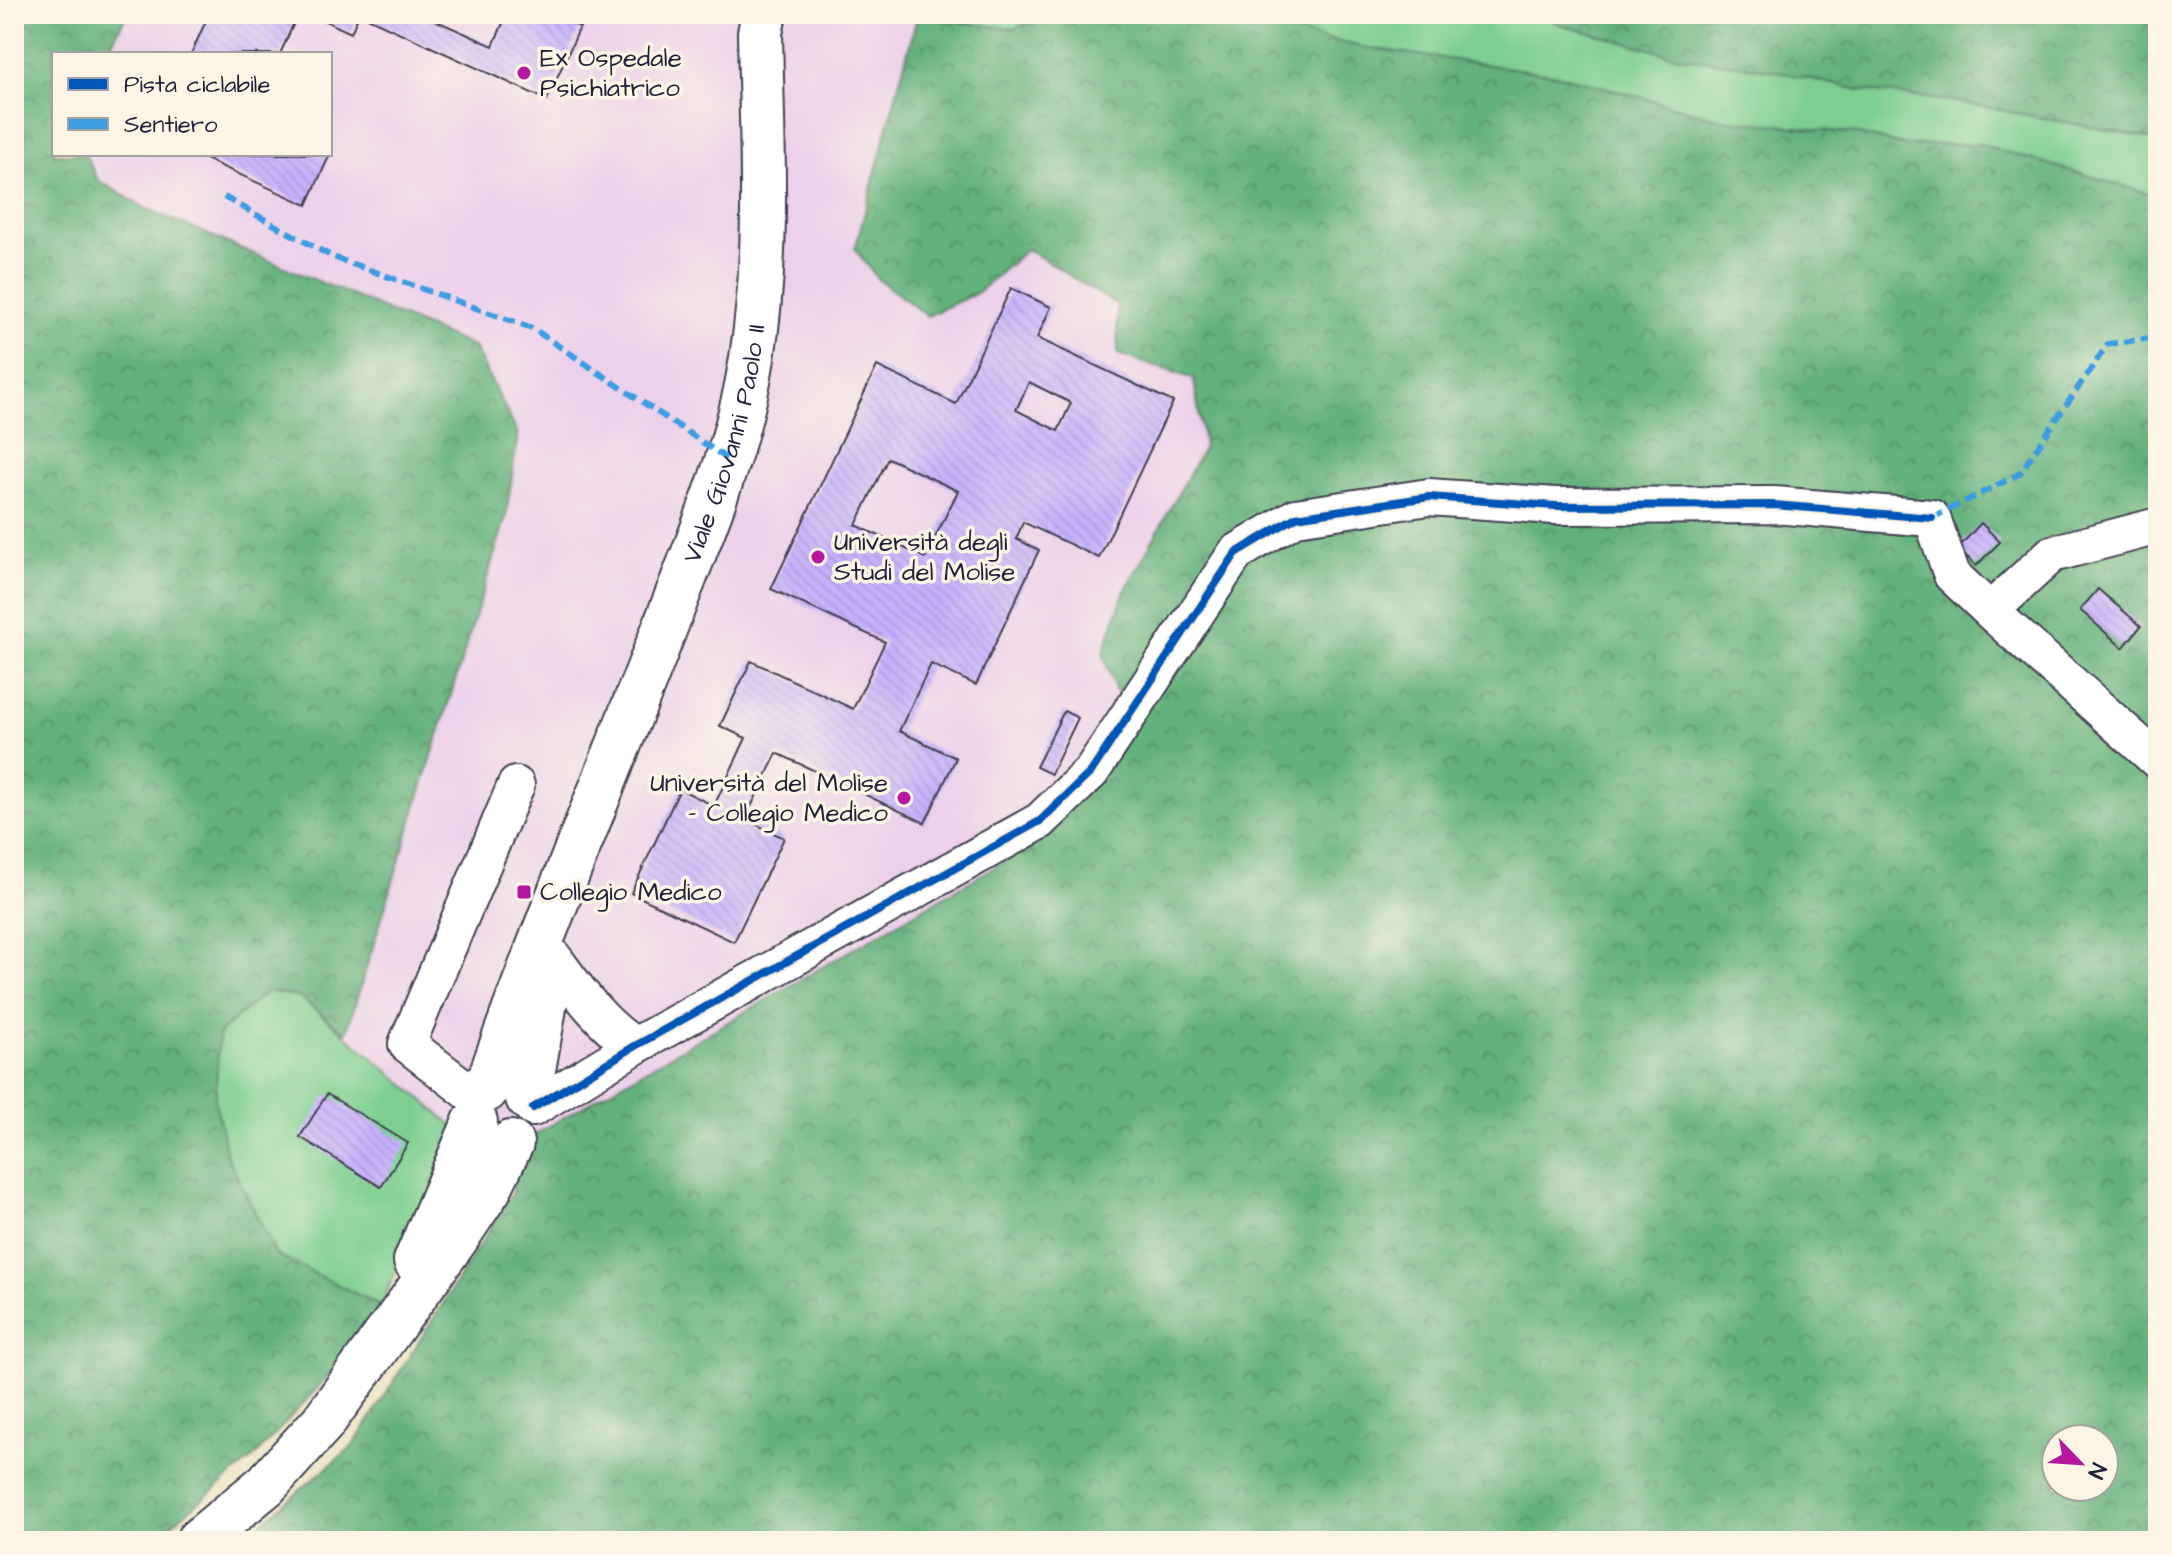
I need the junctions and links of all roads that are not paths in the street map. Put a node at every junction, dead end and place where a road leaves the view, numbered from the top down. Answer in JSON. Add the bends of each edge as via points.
{"nodes":[{"id":1,"x":764,"y":14,"type":"edge"},
{"id":2,"x":2158,"y":526,"type":"edge"},
{"id":3,"x":1990,"y":611,"type":"junction"},
{"id":4,"x":2158,"y":761,"type":"edge"},
{"id":5,"x":516,"y":785,"type":"dead end"},
{"id":6,"x":579,"y":851,"type":"junction"},
{"id":7,"x":553,"y":957,"type":"junction"},
{"id":8,"x":635,"y":1046,"type":"junction"},
{"id":9,"x":502,"y":1110,"type":"junction"},
{"id":10,"x":198,"y":1541,"type":"edge"}],
"edges":[{"from":1,"to":6,"type":"main road","name":"Viale Giovanni Paolo II","via":[[764,257],[752,360],[729,460]]},
{"from":2,"to":3,"type":"street","via":[[2052,554]]},
{"from":3,"to":4,"type":"street"},
{"from":3,"to":8,"type":"street","via":[[1952,575],[1932,518],[1774,505],[1555,506],[1429,497],[1296,517],[1236,553],[1091,772],[1040,821]]},
{"from":5,"to":9,"type":"street","via":[[407,1044]]},
{"from":6,"to":7,"type":"main road","name":"Viale Giovanni Paolo II"},
{"from":6,"to":9,"type":"main road","name":"Viale Giovanni Paolo II","via":[[521,987]]},
{"from":7,"to":8,"type":"street","via":[[612,1031]]},
{"from":7,"to":9,"type":"main road","name":"Viale Giovanni Paolo II"},
{"from":8,"to":9,"type":"street"},
{"from":9,"to":10,"type":"main road","name":"Viale Giovanni Paolo II","via":[[481,1202],[323,1422],[266,1485]]}]}
